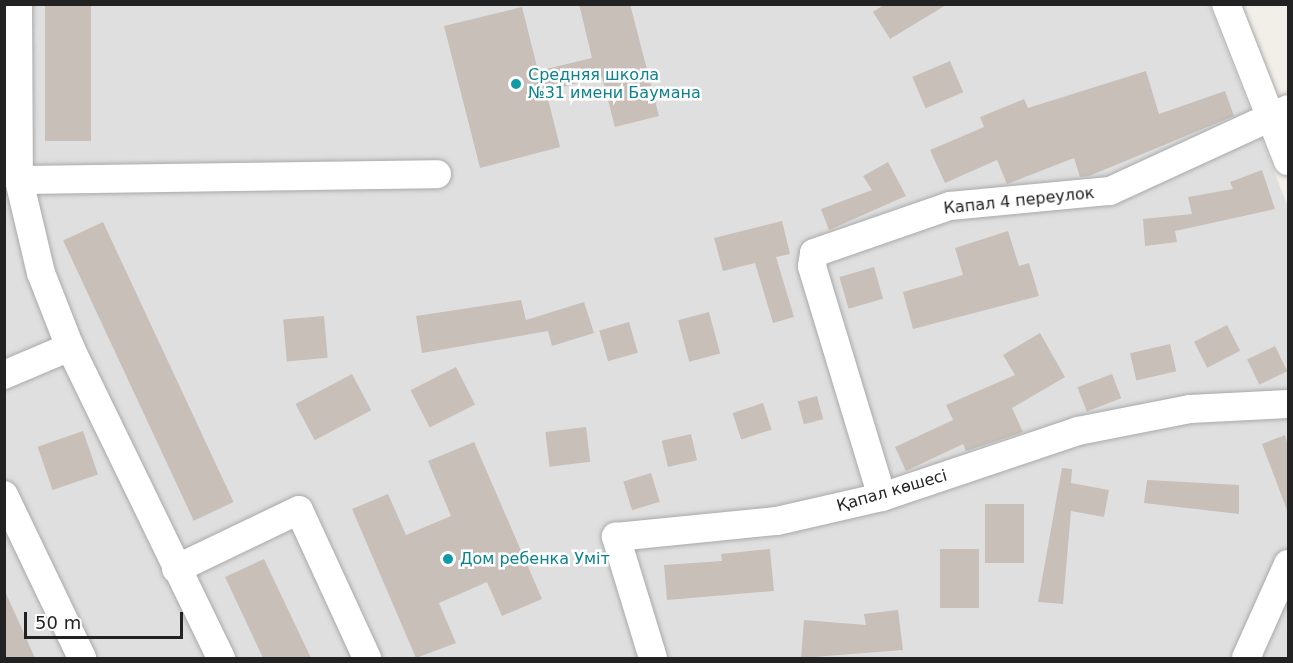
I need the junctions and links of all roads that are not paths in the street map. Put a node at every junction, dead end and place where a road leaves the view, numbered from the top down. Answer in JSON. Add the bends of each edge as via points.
{"nodes":[{"id":1,"x":18,"y":4,"type":"edge"},
{"id":2,"x":1226,"y":4,"type":"edge"},
{"id":3,"x":1280,"y":115,"type":"edge"},
{"id":4,"x":1288,"y":161,"type":"edge"},
{"id":5,"x":437,"y":174,"type":"dead end"},
{"id":6,"x":19,"y":180,"type":"junction"},
{"id":7,"x":70,"y":347,"type":"junction"},
{"id":8,"x":4,"y":375,"type":"edge"},
{"id":9,"x":1288,"y":404,"type":"edge"},
{"id":10,"x":4,"y":495,"type":"edge"},
{"id":11,"x":882,"y":497,"type":"junction"},
{"id":12,"x":1288,"y":564,"type":"edge"},
{"id":13,"x":176,"y":569,"type":"junction"},
{"id":14,"x":82,"y":658,"type":"edge"},
{"id":15,"x":221,"y":658,"type":"edge"},
{"id":16,"x":368,"y":658,"type":"edge"},
{"id":17,"x":652,"y":658,"type":"edge"},
{"id":18,"x":1246,"y":658,"type":"edge"}],
"edges":[{"from":1,"to":6,"type":"street"},
{"from":2,"to":3,"type":"street"},
{"from":3,"to":4,"type":"street"},
{"from":3,"to":11,"type":"street","name":"Капал 4 переулок","via":[[1110,191],[950,206],[814,254],[812,266]]},
{"from":5,"to":6,"type":"street"},
{"from":6,"to":7,"type":"street","via":[[41,273]]},
{"from":7,"to":8,"type":"street"},
{"from":7,"to":13,"type":"street"},
{"from":9,"to":11,"type":"street","name":"Қапал көшесі","via":[[1190,409],[1078,431]]},
{"from":10,"to":14,"type":"street"},
{"from":11,"to":17,"type":"street","name":"Қапал көшесі","via":[[777,520],[616,537]]},
{"from":12,"to":18,"type":"street"},
{"from":13,"to":15,"type":"street"},
{"from":13,"to":16,"type":"street","via":[[299,510]]}]}
